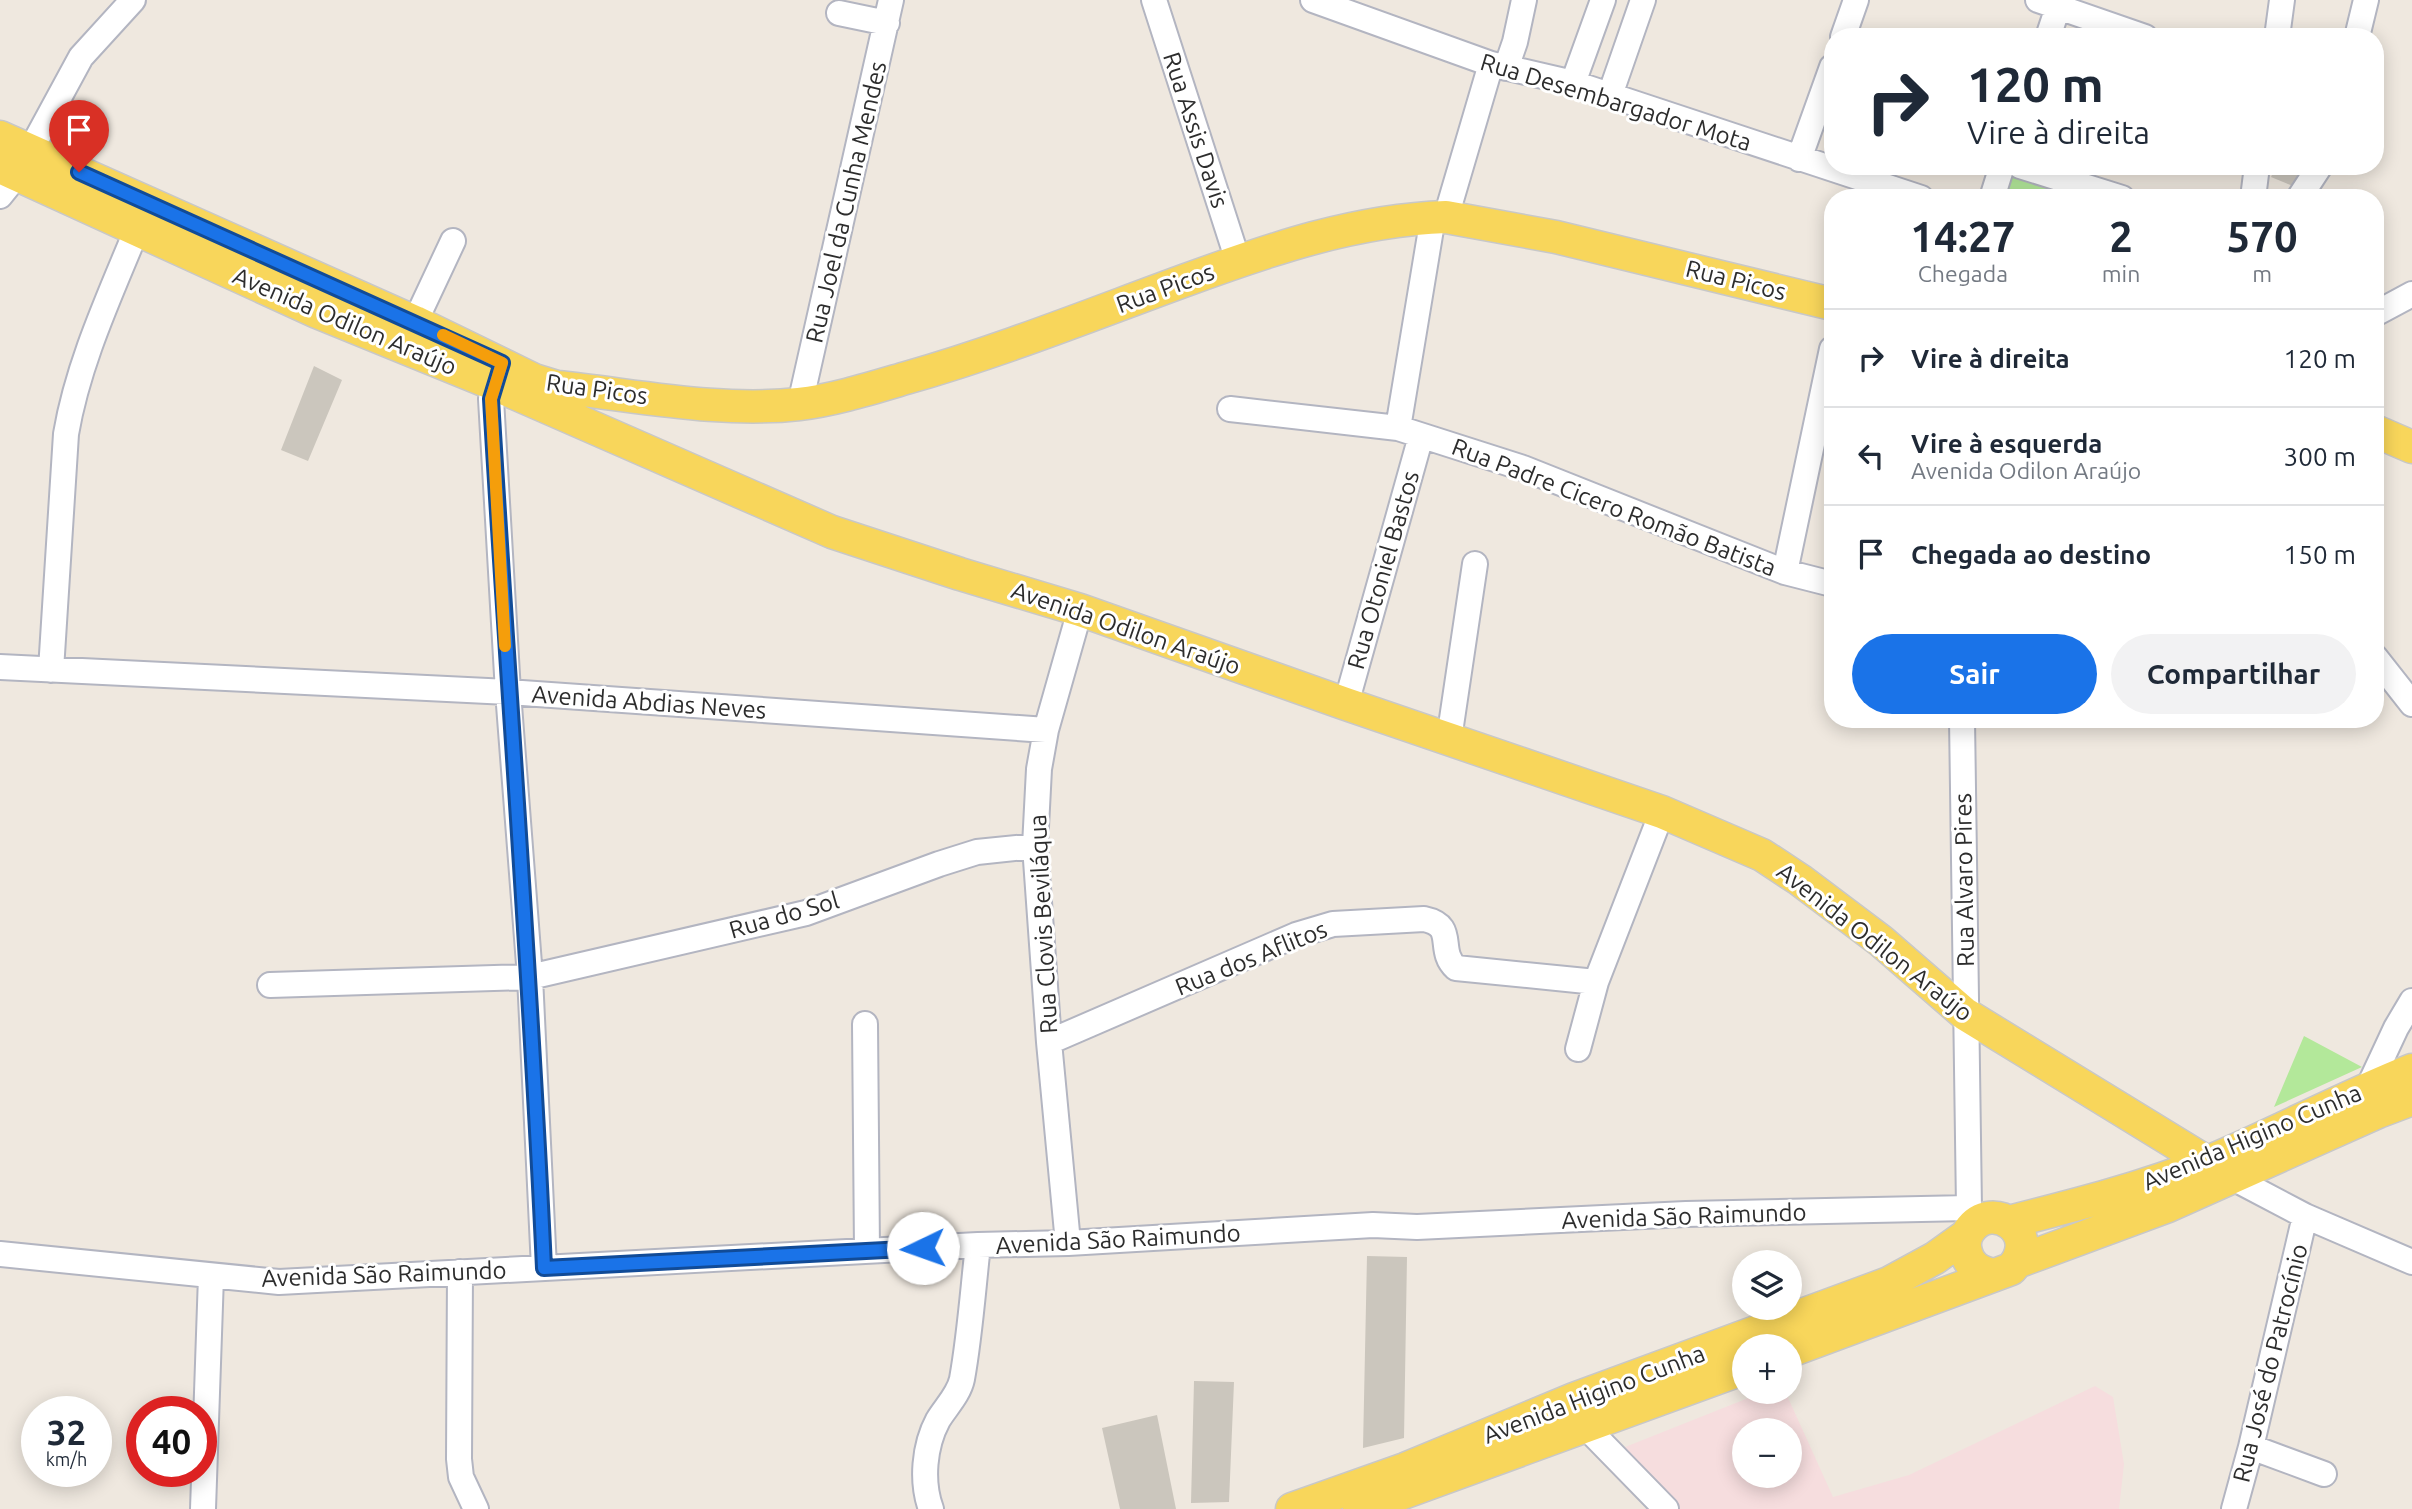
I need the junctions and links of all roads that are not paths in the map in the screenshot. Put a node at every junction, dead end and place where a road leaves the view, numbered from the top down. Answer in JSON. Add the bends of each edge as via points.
{"nodes":[{"id":1,"x":133,"y":0,"type":"edge"},
{"id":2,"x":1154,"y":0,"type":"edge"},
{"id":3,"x":1313,"y":0,"type":"edge"},
{"id":4,"x":1524,"y":0,"type":"edge"},
{"id":5,"x":1603,"y":0,"type":"edge"},
{"id":6,"x":1643,"y":0,"type":"edge"},
{"id":7,"x":1856,"y":0,"type":"edge"},
{"id":8,"x":2282,"y":0,"type":"edge"},
{"id":9,"x":2366,"y":0,"type":"edge"},
{"id":10,"x":2048,"y":4,"type":"edge"},
{"id":11,"x":889,"y":11,"type":"edge"},
{"id":12,"x":838,"y":13,"type":"dead end"},
{"id":13,"x":1846,"y":28,"type":"edge"},
{"id":14,"x":2048,"y":28,"type":"edge"},
{"id":15,"x":2119,"y":28,"type":"edge"},
{"id":16,"x":2278,"y":28,"type":"edge"},
{"id":17,"x":2359,"y":28,"type":"edge"},
{"id":18,"x":1498,"y":66,"type":"junction"},
{"id":19,"x":1573,"y":83,"type":"junction"},
{"id":20,"x":1824,"y":89,"type":"edge"},
{"id":21,"x":1610,"y":95,"type":"junction"},
{"id":22,"x":0,"y":137,"type":"edge"},
{"id":23,"x":1800,"y":159,"type":"junction"},
{"id":24,"x":1824,"y":167,"type":"edge"},
{"id":25,"x":12,"y":172,"type":"edge"},
{"id":26,"x":1850,"y":175,"type":"edge"},
{"id":27,"x":2049,"y":175,"type":"edge"},
{"id":28,"x":1893,"y":189,"type":"edge"},
{"id":29,"x":2093,"y":189,"type":"edge"},
{"id":30,"x":1440,"y":217,"type":"junction"},
{"id":31,"x":137,"y":229,"type":"junction"},
{"id":32,"x":453,"y":241,"type":"dead end"},
{"id":33,"x":1238,"y":261,"type":"junction"},
{"id":34,"x":2412,"y":294,"type":"edge"},
{"id":35,"x":1824,"y":302,"type":"edge"},
{"id":36,"x":2384,"y":309,"type":"edge"},
{"id":37,"x":415,"y":322,"type":"junction"},
{"id":38,"x":499,"y":374,"type":"junction"},
{"id":39,"x":1824,"y":387,"type":"edge"},
{"id":40,"x":800,"y":404,"type":"junction"},
{"id":41,"x":1230,"y":409,"type":"dead end"},
{"id":42,"x":1410,"y":432,"type":"junction"},
{"id":43,"x":2384,"y":435,"type":"edge"},
{"id":44,"x":2412,"y":447,"type":"edge"},
{"id":45,"x":1475,"y":564,"type":"dead end"},
{"id":46,"x":1785,"y":572,"type":"junction"},
{"id":47,"x":1824,"y":581,"type":"edge"},
{"id":48,"x":1080,"y":610,"type":"junction"},
{"id":49,"x":0,"y":667,"type":"edge"},
{"id":50,"x":2384,"y":668,"type":"edge"},
{"id":51,"x":51,"y":670,"type":"junction"},
{"id":52,"x":508,"y":692,"type":"junction"},
{"id":53,"x":1346,"y":704,"type":"junction"},
{"id":54,"x":2412,"y":704,"type":"edge"},
{"id":55,"x":1962,"y":728,"type":"edge"},
{"id":56,"x":1046,"y":730,"type":"junction"},
{"id":57,"x":1449,"y":739,"type":"junction"},
{"id":58,"x":1662,"y":812,"type":"junction"},
{"id":59,"x":1035,"y":846,"type":"junction"},
{"id":60,"x":530,"y":977,"type":"junction"},
{"id":61,"x":1596,"y":982,"type":"junction"},
{"id":62,"x":270,"y":985,"type":"dead end"},
{"id":63,"x":2412,"y":1001,"type":"edge"},
{"id":64,"x":1965,"y":1014,"type":"junction"},
{"id":65,"x":865,"y":1024,"type":"dead end"},
{"id":66,"x":1049,"y":1042,"type":"junction"},
{"id":67,"x":1578,"y":1049,"type":"dead end"},
{"id":68,"x":2412,"y":1070,"type":"edge"},
{"id":69,"x":2368,"y":1088,"type":"junction"},
{"id":70,"x":2412,"y":1099,"type":"edge"},
{"id":71,"x":2219,"y":1169,"type":"junction"},
{"id":72,"x":2305,"y":1216,"type":"junction"},
{"id":73,"x":1971,"y":1222,"type":"junction"},
{"id":74,"x":2009,"y":1222,"type":"junction"},
{"id":75,"x":1068,"y":1243,"type":"junction"},
{"id":76,"x":978,"y":1245,"type":"junction"},
{"id":77,"x":867,"y":1251,"type":"junction"},
{"id":78,"x":0,"y":1254,"type":"edge"},
{"id":79,"x":2412,"y":1262,"type":"edge"},
{"id":80,"x":544,"y":1268,"type":"junction"},
{"id":81,"x":2005,"y":1268,"type":"junction"},
{"id":82,"x":460,"y":1272,"type":"junction"},
{"id":83,"x":211,"y":1276,"type":"junction"},
{"id":84,"x":1802,"y":1346,"type":"edge"},
{"id":85,"x":1732,"y":1372,"type":"edge"},
{"id":86,"x":1580,"y":1413,"type":"junction"},
{"id":87,"x":2251,"y":1447,"type":"junction"},
{"id":88,"x":2324,"y":1474,"type":"dead end"},
{"id":89,"x":203,"y":1509,"type":"edge"},
{"id":90,"x":476,"y":1509,"type":"edge"},
{"id":91,"x":931,"y":1509,"type":"edge"},
{"id":92,"x":1292,"y":1509,"type":"edge"},
{"id":93,"x":1359,"y":1509,"type":"edge"},
{"id":94,"x":1666,"y":1509,"type":"edge"},
{"id":95,"x":2234,"y":1509,"type":"edge"}],
"edges":[{"from":1,"to":25,"type":"street","via":[[81,57]]},
{"from":2,"to":33,"type":"street","name":"Rua Assis Davis"},
{"from":3,"to":18,"type":"street","name":"Rua Desembargador Mota"},
{"from":4,"to":18,"type":"street","name":"Rua Otoniel Bastos","via":[[1515,42]]},
{"from":5,"to":19,"type":"street"},
{"from":6,"to":21,"type":"street"},
{"from":7,"to":13,"type":"street"},
{"from":8,"to":16,"type":"street"},
{"from":9,"to":17,"type":"street"},
{"from":10,"to":14,"type":"street"},
{"from":10,"to":15,"type":"street"},
{"from":11,"to":12,"type":"street"},
{"from":11,"to":40,"type":"street","name":"Rua Joel da Cunha Mendes"},
{"from":18,"to":19,"type":"street","name":"Rua Desembargador Mota"},
{"from":18,"to":30,"type":"street","name":"Rua Otoniel Bastos"},
{"from":19,"to":21,"type":"street","name":"Rua Desembargador Mota"},
{"from":20,"to":23,"type":"street"},
{"from":21,"to":23,"type":"street","name":"Rua Desembargador Mota"},
{"from":22,"to":25,"type":"main road","name":"Avenida Odilon Araújo"},
{"from":23,"to":24,"type":"street","name":"Rua Desembargador Mota"},
{"from":25,"to":31,"type":"main road","name":"Avenida Odilon Araújo"},
{"from":25,"to":37,"type":"main road","name":"Avenida Odilon Araújo"},
{"from":26,"to":28,"type":"street","name":"Rua Desembargador Mota"},
{"from":27,"to":29,"type":"street"},
{"from":30,"to":33,"type":"main road","name":"Rua Picos","via":[[1348,229]]},
{"from":30,"to":35,"type":"main road","name":"Rua Picos","via":[[1556,237]]},
{"from":30,"to":42,"type":"street","name":"Rua Otoniel Bastos"},
{"from":31,"to":38,"type":"main road","name":"Avenida Odilon Araújo","via":[[317,312]]},
{"from":31,"to":51,"type":"street","via":[[71,408]]},
{"from":32,"to":37,"type":"street"},
{"from":33,"to":40,"type":"main road","name":"Rua Picos","via":[[951,365]]},
{"from":34,"to":36,"type":"street"},
{"from":37,"to":38,"type":"main road","name":"Avenida Odilon Araújo"},
{"from":38,"to":40,"type":"main road","name":"Rua Picos","via":[[557,387],[740,407]]},
{"from":38,"to":48,"type":"main road","name":"Avenida Odilon Araújo","via":[[832,532]]},
{"from":38,"to":52,"type":"street","via":[[491,399]]},
{"from":39,"to":46,"type":"street"},
{"from":41,"to":42,"type":"street","name":"Rua Padre Cicero Romão Batista"},
{"from":42,"to":46,"type":"street","name":"Rua Padre Cicero Romão Batista","via":[[1523,468]]},
{"from":42,"to":53,"type":"street","name":"Rua Otoniel Bastos"},
{"from":43,"to":44,"type":"main road"},
{"from":45,"to":57,"type":"street"},
{"from":46,"to":47,"type":"street","name":"Rua Padre Cicero Romão Batista"},
{"from":48,"to":53,"type":"main road","name":"Avenida Odilon Araújo"},
{"from":48,"to":56,"type":"street","name":"Rua Clovis Beviláqua"},
{"from":49,"to":51,"type":"street","name":"Avenida Abdias Neves"},
{"from":50,"to":54,"type":"street"},
{"from":51,"to":52,"type":"street","name":"Avenida Abdias Neves"},
{"from":52,"to":56,"type":"street","name":"Avenida Abdias Neves"},
{"from":52,"to":60,"type":"street"},
{"from":53,"to":57,"type":"main road","name":"Avenida Odilon Araújo"},
{"from":55,"to":64,"type":"street","name":"Rua Alvaro Pires"},
{"from":56,"to":59,"type":"street","name":"Rua Clovis Beviláqua"},
{"from":57,"to":58,"type":"main road","name":"Avenida Odilon Araújo"},
{"from":58,"to":61,"type":"street"},
{"from":58,"to":64,"type":"main road","name":"Avenida Odilon Araújo","via":[[1781,867],[1881,941]]},
{"from":59,"to":60,"type":"street","name":"Rua do Sol","via":[[977,852],[806,913]]},
{"from":59,"to":66,"type":"street","name":"Rua Clovis Beviláqua"},
{"from":60,"to":62,"type":"street","name":"Rua do Sol"},
{"from":60,"to":80,"type":"street"},
{"from":61,"to":66,"type":"street","name":"Rua dos Aflitos","via":[[1456,968],[1447,957],[1445,933],[1434,921],[1333,924],[1259,949]]},
{"from":61,"to":67,"type":"street"},
{"from":63,"to":69,"type":"street"},
{"from":64,"to":71,"type":"main road","name":"Avenida Odilon Araújo"},
{"from":64,"to":73,"type":"street","name":"Rua Alvaro Pires"},
{"from":65,"to":77,"type":"street"},
{"from":66,"to":75,"type":"street","name":"Rua Clovis Beviláqua"},
{"from":68,"to":69,"type":"main road","name":"Avenida Higino Cunha"},
{"from":69,"to":71,"type":"main road","name":"Avenida Higino Cunha"},
{"from":70,"to":71,"type":"main road","name":"Avenida Higino Cunha"},
{"from":71,"to":72,"type":"street"},
{"from":71,"to":74,"type":"main road","name":"Avenida Higino Cunha"},
{"from":71,"to":81,"type":"main road","name":"Avenida Higino Cunha","via":[[2168,1206]]},
{"from":72,"to":79,"type":"street"},
{"from":72,"to":87,"type":"street","name":"Rua José do Patrocínio"},
{"from":73,"to":74,"type":"main road","via":[[1993,1217]]},
{"from":73,"to":75,"type":"street","name":"Avenida São Raimundo","via":[[1686,1214],[1417,1227],[1373,1225]]},
{"from":73,"to":81,"type":"main road","via":[[1965,1244],[1969,1262],[1984,1273]]},
{"from":73,"to":86,"type":"main road","name":"Avenida Higino Cunha","via":[[1935,1258],[1889,1283]]},
{"from":74,"to":81,"type":"main road","via":[[2022,1245]]},
{"from":75,"to":76,"type":"street","name":"Avenida São Raimundo"},
{"from":76,"to":77,"type":"street","name":"Avenida São Raimundo"},
{"from":76,"to":91,"type":"street","via":[[961,1383],[936,1423],[926,1456]]},
{"from":77,"to":80,"type":"street","name":"Avenida São Raimundo"},
{"from":78,"to":83,"type":"street","name":"Avenida São Raimundo"},
{"from":80,"to":82,"type":"street","name":"Avenida São Raimundo"},
{"from":81,"to":84,"type":"main road","name":"Avenida Higino Cunha"},
{"from":82,"to":83,"type":"street","name":"Avenida São Raimundo","via":[[279,1282]]},
{"from":82,"to":90,"type":"street","via":[[459,1459],[461,1477]]},
{"from":83,"to":89,"type":"street"},
{"from":85,"to":86,"type":"main road","name":"Avenida Higino Cunha"},
{"from":86,"to":92,"type":"main road","name":"Avenida Higino Cunha"},
{"from":86,"to":93,"type":"main road","name":"Avenida Higino Cunha"},
{"from":86,"to":94,"type":"street"},
{"from":87,"to":88,"type":"street"},
{"from":87,"to":95,"type":"street","name":"Rua José do Patrocínio"}]}
